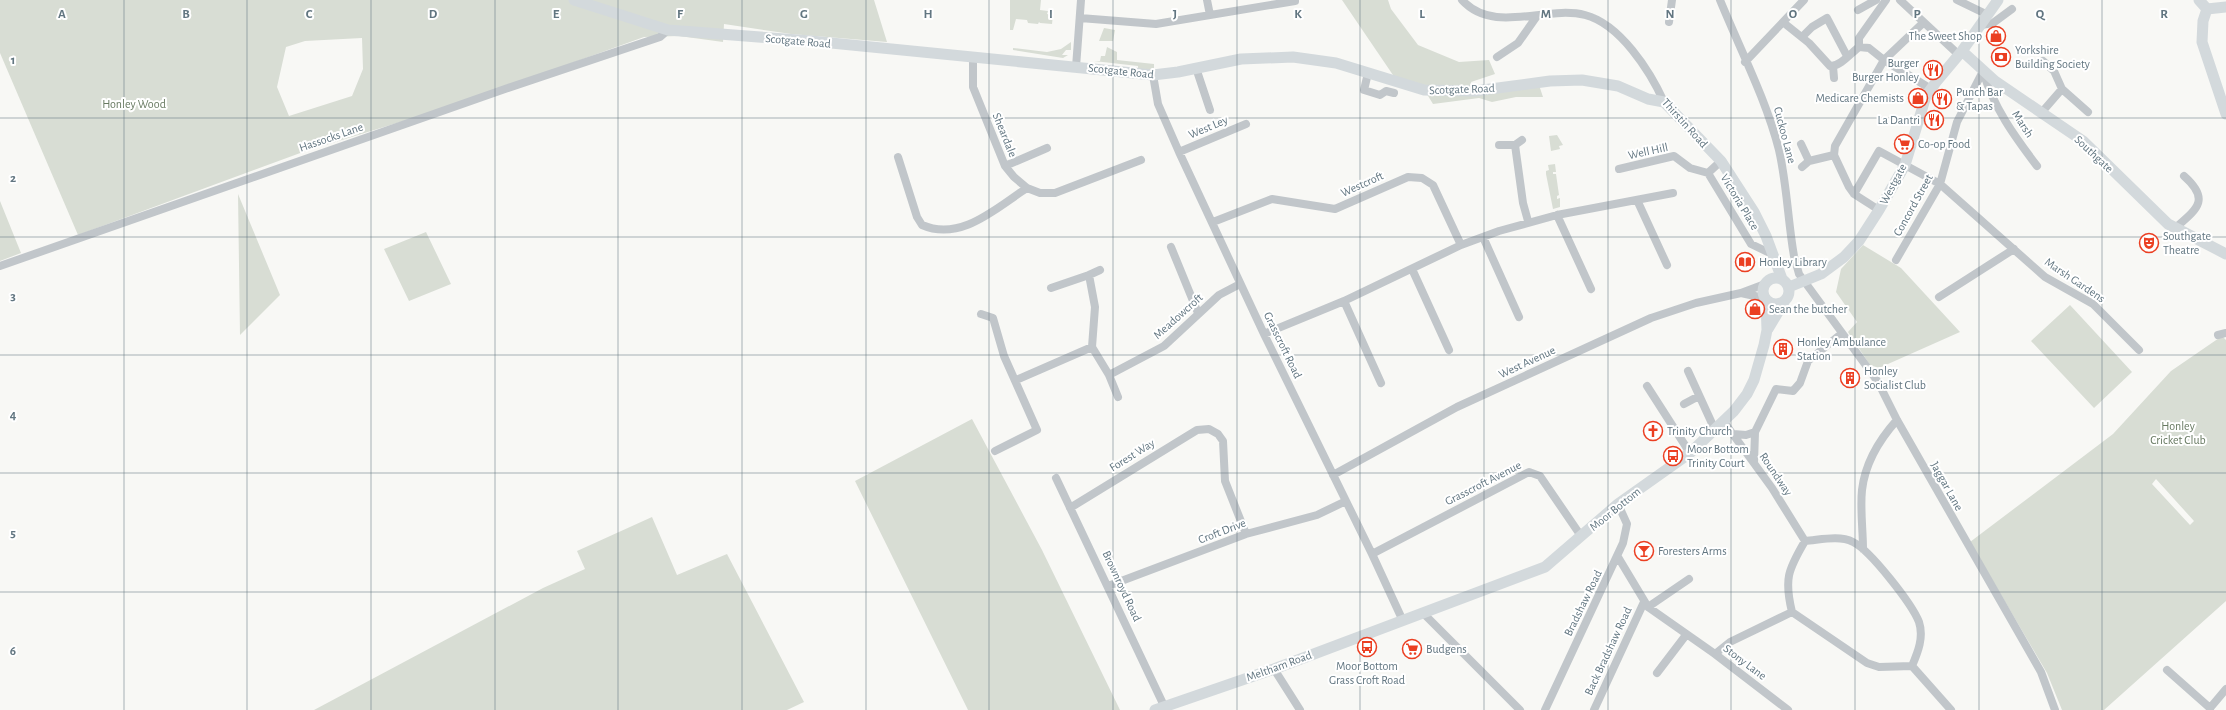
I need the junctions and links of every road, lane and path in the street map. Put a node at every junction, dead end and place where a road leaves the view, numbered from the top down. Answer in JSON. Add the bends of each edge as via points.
{"nodes":[{"id":1,"x":574,"y":0,"type":"edge"},
{"id":2,"x":1081,"y":0,"type":"edge"},
{"id":3,"x":1207,"y":0,"type":"edge"},
{"id":4,"x":1462,"y":0,"type":"edge"},
{"id":5,"x":1672,"y":0,"type":"edge"},
{"id":6,"x":1720,"y":0,"type":"edge"},
{"id":7,"x":1804,"y":0,"type":"edge"},
{"id":8,"x":1876,"y":0,"type":"edge"},
{"id":9,"x":1886,"y":0,"type":"edge"},
{"id":10,"x":1900,"y":0,"type":"edge"},
{"id":11,"x":1957,"y":0,"type":"edge"},
{"id":12,"x":1998,"y":0,"type":"edge"},
{"id":13,"x":2199,"y":0,"type":"edge"},
{"id":14,"x":1295,"y":1,"type":"edge"},
{"id":15,"x":1281,"y":2,"type":"edge"},
{"id":16,"x":2226,"y":7,"type":"edge"},
{"id":17,"x":2012,"y":9,"type":"dead end"},
{"id":18,"x":2211,"y":9,"type":"junction"},
{"id":19,"x":1858,"y":10,"type":"dead end"},
{"id":20,"x":1988,"y":14,"type":"junction"},
{"id":21,"x":1210,"y":15,"type":"junction"},
{"id":22,"x":1537,"y":16,"type":"junction"},
{"id":23,"x":1080,"y":18,"type":"junction"},
{"id":24,"x":1669,"y":22,"type":"dead end"},
{"id":25,"x":1784,"y":23,"type":"junction"},
{"id":26,"x":1923,"y":23,"type":"junction"},
{"id":27,"x":1981,"y":25,"type":"junction"},
{"id":28,"x":668,"y":30,"type":"junction"},
{"id":29,"x":1802,"y":37,"type":"junction"},
{"id":30,"x":1859,"y":47,"type":"junction"},
{"id":31,"x":1961,"y":53,"type":"junction"},
{"id":32,"x":1848,"y":56,"type":"junction"},
{"id":33,"x":1496,"y":57,"type":"dead end"},
{"id":34,"x":973,"y":58,"type":"junction"},
{"id":35,"x":1884,"y":60,"type":"junction"},
{"id":36,"x":2043,"y":61,"type":"dead end"},
{"id":37,"x":1745,"y":62,"type":"junction"},
{"id":38,"x":1076,"y":66,"type":"junction"},
{"id":39,"x":1833,"y":66,"type":"junction"},
{"id":40,"x":1196,"y":68,"type":"junction"},
{"id":41,"x":1984,"y":71,"type":"junction"},
{"id":42,"x":1368,"y":73,"type":"junction"},
{"id":43,"x":1153,"y":75,"type":"junction"},
{"id":44,"x":1834,"y":78,"type":"dead end"},
{"id":45,"x":1931,"y":89,"type":"junction"},
{"id":46,"x":2062,"y":89,"type":"junction"},
{"id":47,"x":1394,"y":93,"type":"dead end"},
{"id":48,"x":1664,"y":102,"type":"junction"},
{"id":49,"x":1210,"y":110,"type":"dead end"},
{"id":50,"x":2042,"y":112,"type":"junction"},
{"id":51,"x":2088,"y":112,"type":"dead end"},
{"id":52,"x":2226,"y":114,"type":"edge"},
{"id":53,"x":1246,"y":124,"type":"dead end"},
{"id":54,"x":1522,"y":140,"type":"dead end"},
{"id":55,"x":1801,"y":144,"type":"dead end"},
{"id":56,"x":1499,"y":145,"type":"dead end"},
{"id":57,"x":1515,"y":145,"type":"junction"},
{"id":58,"x":1047,"y":148,"type":"dead end"},
{"id":59,"x":1179,"y":152,"type":"junction"},
{"id":60,"x":1834,"y":155,"type":"junction"},
{"id":61,"x":898,"y":157,"type":"dead end"},
{"id":62,"x":1141,"y":160,"type":"dead end"},
{"id":63,"x":1721,"y":160,"type":"junction"},
{"id":64,"x":1808,"y":161,"type":"junction"},
{"id":65,"x":1905,"y":165,"type":"junction"},
{"id":66,"x":1004,"y":166,"type":"junction"},
{"id":67,"x":2037,"y":166,"type":"dead end"},
{"id":68,"x":1802,"y":167,"type":"dead end"},
{"id":69,"x":1619,"y":169,"type":"dead end"},
{"id":70,"x":1708,"y":173,"type":"junction"},
{"id":71,"x":2184,"y":176,"type":"dead end"},
{"id":72,"x":1940,"y":184,"type":"junction"},
{"id":73,"x":1027,"y":188,"type":"junction"},
{"id":74,"x":1672,"y":194,"type":"dead end"},
{"id":75,"x":1854,"y":194,"type":"junction"},
{"id":76,"x":1637,"y":200,"type":"junction"},
{"id":77,"x":1879,"y":210,"type":"junction"},
{"id":78,"x":1557,"y":215,"type":"junction"},
{"id":79,"x":1528,"y":221,"type":"junction"},
{"id":80,"x":1213,"y":222,"type":"junction"},
{"id":81,"x":2174,"y":229,"type":"junction"},
{"id":82,"x":1483,"y":237,"type":"junction"},
{"id":83,"x":1461,"y":245,"type":"junction"},
{"id":84,"x":1171,"y":247,"type":"dead end"},
{"id":85,"x":2014,"y":249,"type":"junction"},
{"id":86,"x":1772,"y":254,"type":"junction"},
{"id":87,"x":2226,"y":254,"type":"edge"},
{"id":88,"x":1896,"y":260,"type":"dead end"},
{"id":89,"x":1667,"y":265,"type":"dead end"},
{"id":90,"x":0,"y":266,"type":"edge"},
{"id":91,"x":1412,"y":269,"type":"junction"},
{"id":92,"x":1100,"y":270,"type":"dead end"},
{"id":93,"x":1089,"y":275,"type":"junction"},
{"id":94,"x":1804,"y":282,"type":"junction"},
{"id":95,"x":1765,"y":283,"type":"junction"},
{"id":96,"x":1785,"y":283,"type":"junction"},
{"id":97,"x":1240,"y":284,"type":"junction"},
{"id":98,"x":1051,"y":288,"type":"dead end"},
{"id":99,"x":1591,"y":289,"type":"dead end"},
{"id":100,"x":1741,"y":293,"type":"junction"},
{"id":101,"x":1939,"y":297,"type":"dead end"},
{"id":102,"x":1765,"y":300,"type":"junction"},
{"id":103,"x":1344,"y":301,"type":"junction"},
{"id":104,"x":1784,"y":302,"type":"junction"},
{"id":105,"x":1198,"y":313,"type":"junction"},
{"id":106,"x":981,"y":314,"type":"dead end"},
{"id":107,"x":1519,"y":318,"type":"dead end"},
{"id":108,"x":1768,"y":330,"type":"junction"},
{"id":109,"x":1264,"y":334,"type":"junction"},
{"id":110,"x":1842,"y":334,"type":"junction"},
{"id":111,"x":1092,"y":347,"type":"junction"},
{"id":112,"x":1449,"y":350,"type":"dead end"},
{"id":113,"x":2139,"y":350,"type":"dead end"},
{"id":114,"x":1688,"y":371,"type":"dead end"},
{"id":115,"x":1109,"y":375,"type":"junction"},
{"id":116,"x":1016,"y":380,"type":"junction"},
{"id":117,"x":1381,"y":383,"type":"dead end"},
{"id":118,"x":1647,"y":386,"type":"dead end"},
{"id":119,"x":1700,"y":396,"type":"junction"},
{"id":120,"x":1118,"y":397,"type":"dead end"},
{"id":121,"x":1684,"y":404,"type":"dead end"},
{"id":122,"x":1897,"y":420,"type":"junction"},
{"id":123,"x":1724,"y":422,"type":"junction"},
{"id":124,"x":1715,"y":430,"type":"junction"},
{"id":125,"x":1756,"y":432,"type":"junction"},
{"id":126,"x":1733,"y":434,"type":"junction"},
{"id":127,"x":996,"y":451,"type":"dead end"},
{"id":128,"x":1690,"y":453,"type":"junction"},
{"id":129,"x":1754,"y":463,"type":"junction"},
{"id":130,"x":1333,"y":475,"type":"junction"},
{"id":131,"x":1056,"y":478,"type":"dead end"},
{"id":132,"x":1346,"y":501,"type":"junction"},
{"id":133,"x":1618,"y":504,"type":"junction"},
{"id":134,"x":1070,"y":508,"type":"junction"},
{"id":135,"x":1246,"y":534,"type":"junction"},
{"id":136,"x":1581,"y":536,"type":"junction"},
{"id":137,"x":1805,"y":541,"type":"junction"},
{"id":138,"x":1863,"y":549,"type":"junction"},
{"id":139,"x":1372,"y":554,"type":"junction"},
{"id":140,"x":1618,"y":557,"type":"junction"},
{"id":141,"x":1689,"y":579,"type":"dead end"},
{"id":142,"x":1108,"y":586,"type":"junction"},
{"id":143,"x":1646,"y":605,"type":"junction"},
{"id":144,"x":1792,"y":612,"type":"junction"},
{"id":145,"x":1424,"y":614,"type":"junction"},
{"id":146,"x":1403,"y":621,"type":"junction"},
{"id":147,"x":1686,"y":635,"type":"junction"},
{"id":148,"x":1715,"y":654,"type":"junction"},
{"id":149,"x":1912,"y":666,"type":"junction"},
{"id":150,"x":1274,"y":669,"type":"junction"},
{"id":151,"x":2167,"y":670,"type":"dead end"},
{"id":152,"x":1657,"y":673,"type":"dead end"},
{"id":153,"x":2226,"y":689,"type":"edge"},
{"id":154,"x":1161,"y":709,"type":"edge"},
{"id":155,"x":2210,"y":709,"type":"edge"},
{"id":156,"x":1300,"y":710,"type":"edge"},
{"id":157,"x":1520,"y":710,"type":"edge"},
{"id":158,"x":1545,"y":710,"type":"edge"},
{"id":159,"x":1594,"y":710,"type":"edge"},
{"id":160,"x":1788,"y":710,"type":"edge"},
{"id":161,"x":1951,"y":710,"type":"edge"},
{"id":162,"x":2055,"y":710,"type":"edge"}],
"edges":[{"from":1,"to":28,"type":"street","name":"Scotgate Road"},
{"from":2,"to":23,"type":"street"},
{"from":3,"to":21,"type":"street"},
{"from":4,"to":22,"type":"street","name":"Thirstin Road","via":[[1467,6],[1482,14],[1509,18]]},
{"from":5,"to":24,"type":"street"},
{"from":6,"to":37,"type":"street","name":"Cuckoo Lane"},
{"from":7,"to":25,"type":"street"},
{"from":8,"to":19,"type":"street"},
{"from":9,"to":30,"type":"street","via":[[1859,38]]},
{"from":10,"to":26,"type":"street"},
{"from":11,"to":20,"type":"street"},
{"from":12,"to":20,"type":"street","name":"Westgate"},
{"from":13,"to":18,"type":"street"},
{"from":14,"to":15,"type":"street"},
{"from":15,"to":21,"type":"street"},
{"from":16,"to":18,"type":"street"},
{"from":17,"to":27,"type":"street","via":[[1993,23]]},
{"from":18,"to":52,"type":"street","via":[[2203,21],[2202,42]]},
{"from":20,"to":27,"type":"street","name":"Westgate"},
{"from":21,"to":23,"type":"street","via":[[1146,25]]},
{"from":22,"to":33,"type":"street","via":[[1518,43]]},
{"from":22,"to":48,"type":"street","name":"Thirstin Road","via":[[1585,15],[1603,23],[1638,57],[1655,82]]},
{"from":23,"to":38,"type":"street"},
{"from":25,"to":29,"type":"street"},
{"from":25,"to":37,"type":"street"},
{"from":26,"to":31,"type":"street"},
{"from":26,"to":35,"type":"street"},
{"from":27,"to":31,"type":"street","name":"Westgate"},
{"from":28,"to":34,"type":"street","name":"Scotgate Road","via":[[811,41]]},
{"from":28,"to":90,"type":"street","name":"Hassocks Lane","via":[[660,38],[512,86]]},
{"from":29,"to":32,"type":"street","via":[[1827,18]]},
{"from":29,"to":39,"type":"street","via":[[1826,64]]},
{"from":30,"to":32,"type":"street"},
{"from":30,"to":35,"type":"street","via":[[1869,48]]},
{"from":31,"to":41,"type":"street","name":"Southgate"},
{"from":31,"to":45,"type":"street","name":"Westgate"},
{"from":32,"to":39,"type":"street"},
{"from":34,"to":38,"type":"street","name":"Scotgate Road"},
{"from":34,"to":66,"type":"street","name":"Sheardale","via":[[973,87]]},
{"from":35,"to":45,"type":"street"},
{"from":35,"to":60,"type":"street","via":[[1835,146]]},
{"from":36,"to":46,"type":"street","via":[[2054,71]]},
{"from":37,"to":94,"type":"street","name":"Cuckoo Lane","via":[[1766,106],[1779,152],[1791,240],[1799,274]]},
{"from":38,"to":43,"type":"street","name":"Scotgate Road"},
{"from":39,"to":44,"type":"street"},
{"from":40,"to":42,"type":"street","name":"Scotgate Road","via":[[1241,59],[1293,57],[1336,63]]},
{"from":40,"to":43,"type":"street","name":"Scotgate Road"},
{"from":40,"to":49,"type":"street"},
{"from":41,"to":50,"type":"street","name":"Southgate"},
{"from":41,"to":67,"type":"street","name":"Marsh","via":[[1987,85],[2010,130]]},
{"from":41,"to":72,"type":"street","name":"Concord Street","via":[[1957,122]]},
{"from":42,"to":47,"type":"street","via":[[1364,90],[1380,95],[1386,91]]},
{"from":42,"to":48,"type":"street","name":"Scotgate Road","via":[[1424,90],[1475,91],[1550,81],[1582,80],[1618,86],[1648,99]]},
{"from":43,"to":59,"type":"street","name":"Grasscroft Road","via":[[1158,104]]},
{"from":45,"to":65,"type":"street","name":"Westgate","via":[[1926,96]]},
{"from":46,"to":50,"type":"street"},
{"from":46,"to":51,"type":"street"},
{"from":48,"to":63,"type":"street","name":"Thirstin Road"},
{"from":50,"to":81,"type":"street","name":"Southgate","via":[[2083,141],[2143,202]]},
{"from":53,"to":59,"type":"street","name":"West Ley"},
{"from":54,"to":57,"type":"street"},
{"from":55,"to":64,"type":"street"},
{"from":56,"to":57,"type":"street"},
{"from":57,"to":79,"type":"street"},
{"from":58,"to":66,"type":"street"},
{"from":59,"to":80,"type":"street","name":"Grasscroft Road"},
{"from":60,"to":64,"type":"street"},
{"from":60,"to":75,"type":"street"},
{"from":61,"to":73,"type":"street","via":[[918,217],[922,225],[934,230],[949,230],[973,224]]},
{"from":62,"to":73,"type":"street","name":"Sheardale","via":[[1055,193],[1040,193]]},
{"from":63,"to":70,"type":"street"},
{"from":63,"to":86,"type":"street","name":"Thirstin Road","via":[[1754,212]]},
{"from":64,"to":68,"type":"street"},
{"from":65,"to":72,"type":"street","name":"Marsh Gardens"},
{"from":65,"to":75,"type":"street","name":"Marsh Gardens","via":[[1879,151]]},
{"from":65,"to":77,"type":"street","name":"Westgate"},
{"from":66,"to":73,"type":"street","name":"Sheardale"},
{"from":69,"to":70,"type":"street","name":"Well Hill","via":[[1674,156],[1690,168]]},
{"from":70,"to":86,"type":"street","name":"Victoria Place","via":[[1751,244]]},
{"from":71,"to":81,"type":"street","via":[[2200,194],[2197,207]]},
{"from":72,"to":85,"type":"street","name":"Marsh Gardens"},
{"from":72,"to":88,"type":"street","name":"Concord Street"},
{"from":74,"to":76,"type":"street"},
{"from":75,"to":77,"type":"street"},
{"from":76,"to":78,"type":"street"},
{"from":76,"to":89,"type":"street"},
{"from":77,"to":94,"type":"street","name":"Westgate","via":[[1859,242],[1844,257],[1821,274]]},
{"from":78,"to":79,"type":"street"},
{"from":78,"to":99,"type":"street"},
{"from":79,"to":82,"type":"street"},
{"from":80,"to":83,"type":"street","name":"Westcroft","via":[[1272,199],[1335,209],[1408,177],[1422,178],[1433,184]]},
{"from":80,"to":97,"type":"street","name":"Grasscroft Road"},
{"from":81,"to":87,"type":"street","name":"Southgate"},
{"from":82,"to":83,"type":"street"},
{"from":82,"to":107,"type":"street"},
{"from":83,"to":91,"type":"street"},
{"from":84,"to":105,"type":"street"},
{"from":85,"to":101,"type":"street"},
{"from":85,"to":113,"type":"street","name":"Marsh Gardens","via":[[2045,277],[2094,304]]},
{"from":86,"to":95,"type":"street"},
{"from":86,"to":96,"type":"street","name":"Thirstin Road"},
{"from":91,"to":103,"type":"street"},
{"from":91,"to":112,"type":"street"},
{"from":92,"to":93,"type":"street"},
{"from":93,"to":98,"type":"street"},
{"from":93,"to":111,"type":"street","via":[[1095,308]]},
{"from":94,"to":96,"type":"street","name":"Westgate"},
{"from":94,"to":110,"type":"street","name":"Jaggar Lane"},
{"from":95,"to":96,"type":"street","via":[[1774,278]]},
{"from":95,"to":100,"type":"street","name":"West Avenue"},
{"from":95,"to":102,"type":"street","via":[[1762,289]]},
{"from":96,"to":104,"type":"street","via":[[1789,295]]},
{"from":97,"to":105,"type":"street","name":"Meadowcroft","via":[[1219,295]]},
{"from":97,"to":109,"type":"street","name":"Grasscroft Road"},
{"from":100,"to":102,"type":"street","name":"West Avenue"},
{"from":100,"to":130,"type":"street","name":"West Avenue","via":[[1696,303],[1651,318],[1457,407]]},
{"from":102,"to":104,"type":"street","via":[[1774,304]]},
{"from":102,"to":108,"type":"street","name":"Moor Bottom"},
{"from":103,"to":109,"type":"street"},
{"from":103,"to":117,"type":"street"},
{"from":104,"to":108,"type":"street","name":"Moor Bottom"},
{"from":105,"to":115,"type":"street","name":"Meadowcroft","via":[[1164,346]]},
{"from":106,"to":116,"type":"street","via":[[993,318],[1004,356]]},
{"from":108,"to":123,"type":"street","name":"Moor Bottom","via":[[1754,380],[1747,394]]},
{"from":109,"to":130,"type":"street","name":"Grasscroft Road"},
{"from":110,"to":122,"type":"street","name":"Jaggar Lane","via":[[1878,382]]},
{"from":110,"to":125,"type":"street","via":[[1808,361],[1800,383],[1793,391],[1776,389]]},
{"from":111,"to":115,"type":"street"},
{"from":111,"to":116,"type":"street"},
{"from":114,"to":119,"type":"street"},
{"from":115,"to":120,"type":"street"},
{"from":116,"to":127,"type":"street","via":[[1037,430]]},
{"from":118,"to":128,"type":"street"},
{"from":119,"to":121,"type":"street"},
{"from":119,"to":124,"type":"street"},
{"from":122,"to":138,"type":"street","via":[[1879,440],[1874,450],[1862,490]]},
{"from":122,"to":162,"type":"street","name":"Jaggar Lane","via":[[2040,672]]},
{"from":123,"to":124,"type":"street","name":"Moor Bottom"},
{"from":123,"to":126,"type":"street","name":"Roundway"},
{"from":124,"to":128,"type":"street","name":"Moor Bottom"},
{"from":125,"to":126,"type":"street","via":[[1746,435]]},
{"from":125,"to":129,"type":"street"},
{"from":126,"to":129,"type":"street","name":"Roundway"},
{"from":128,"to":133,"type":"street","name":"Moor Bottom"},
{"from":129,"to":137,"type":"street","name":"Roundway"},
{"from":130,"to":132,"type":"street","name":"Grasscroft Road"},
{"from":131,"to":134,"type":"street","name":"Brownroyd Road"},
{"from":132,"to":135,"type":"street","name":"Croft Drive","via":[[1318,515]]},
{"from":132,"to":139,"type":"street","name":"Grasscroft Road"},
{"from":133,"to":136,"type":"street","name":"Moor Bottom"},
{"from":133,"to":140,"type":"street","name":"Bradshaw Road","via":[[1627,524]]},
{"from":134,"to":135,"type":"street","name":"Forest Way","via":[[1197,430],[1209,429],[1218,434],[1223,441],[1225,481]]},
{"from":134,"to":142,"type":"street","name":"Brownroyd Road"},
{"from":135,"to":142,"type":"street","name":"Croft Drive"},
{"from":136,"to":139,"type":"street","name":"Grasscroft Avenue","via":[[1540,476],[1530,472]]},
{"from":136,"to":145,"type":"street","name":"Moor Bottom","via":[[1545,568]]},
{"from":137,"to":138,"type":"street","via":[[1836,539],[1853,542]]},
{"from":137,"to":144,"type":"street","via":[[1789,573],[1787,590]]},
{"from":138,"to":149,"type":"street","via":[[1882,569],[1919,622],[1920,647]]},
{"from":139,"to":146,"type":"street","name":"Grasscroft Road"},
{"from":140,"to":143,"type":"street","name":"Stony Lane"},
{"from":140,"to":158,"type":"street","name":"Bradshaw Road"},
{"from":141,"to":143,"type":"street"},
{"from":142,"to":154,"type":"street","name":"Brownroyd Road"},
{"from":143,"to":147,"type":"street","name":"Stony Lane"},
{"from":143,"to":159,"type":"street","name":"Back Bradshaw Road"},
{"from":144,"to":148,"type":"street","via":[[1730,642]]},
{"from":144,"to":149,"type":"street","via":[[1867,663],[1886,668]]},
{"from":145,"to":146,"type":"street","name":"Moor Bottom"},
{"from":145,"to":157,"type":"street"},
{"from":146,"to":150,"type":"street","name":"Meltham Road"},
{"from":147,"to":148,"type":"street","name":"Stony Lane"},
{"from":147,"to":152,"type":"street"},
{"from":148,"to":160,"type":"street","name":"Stony Lane"},
{"from":149,"to":161,"type":"street"},
{"from":150,"to":154,"type":"street","name":"Meltham Road"},
{"from":150,"to":156,"type":"street"},
{"from":151,"to":155,"type":"street"},
{"from":153,"to":155,"type":"street"}]}
